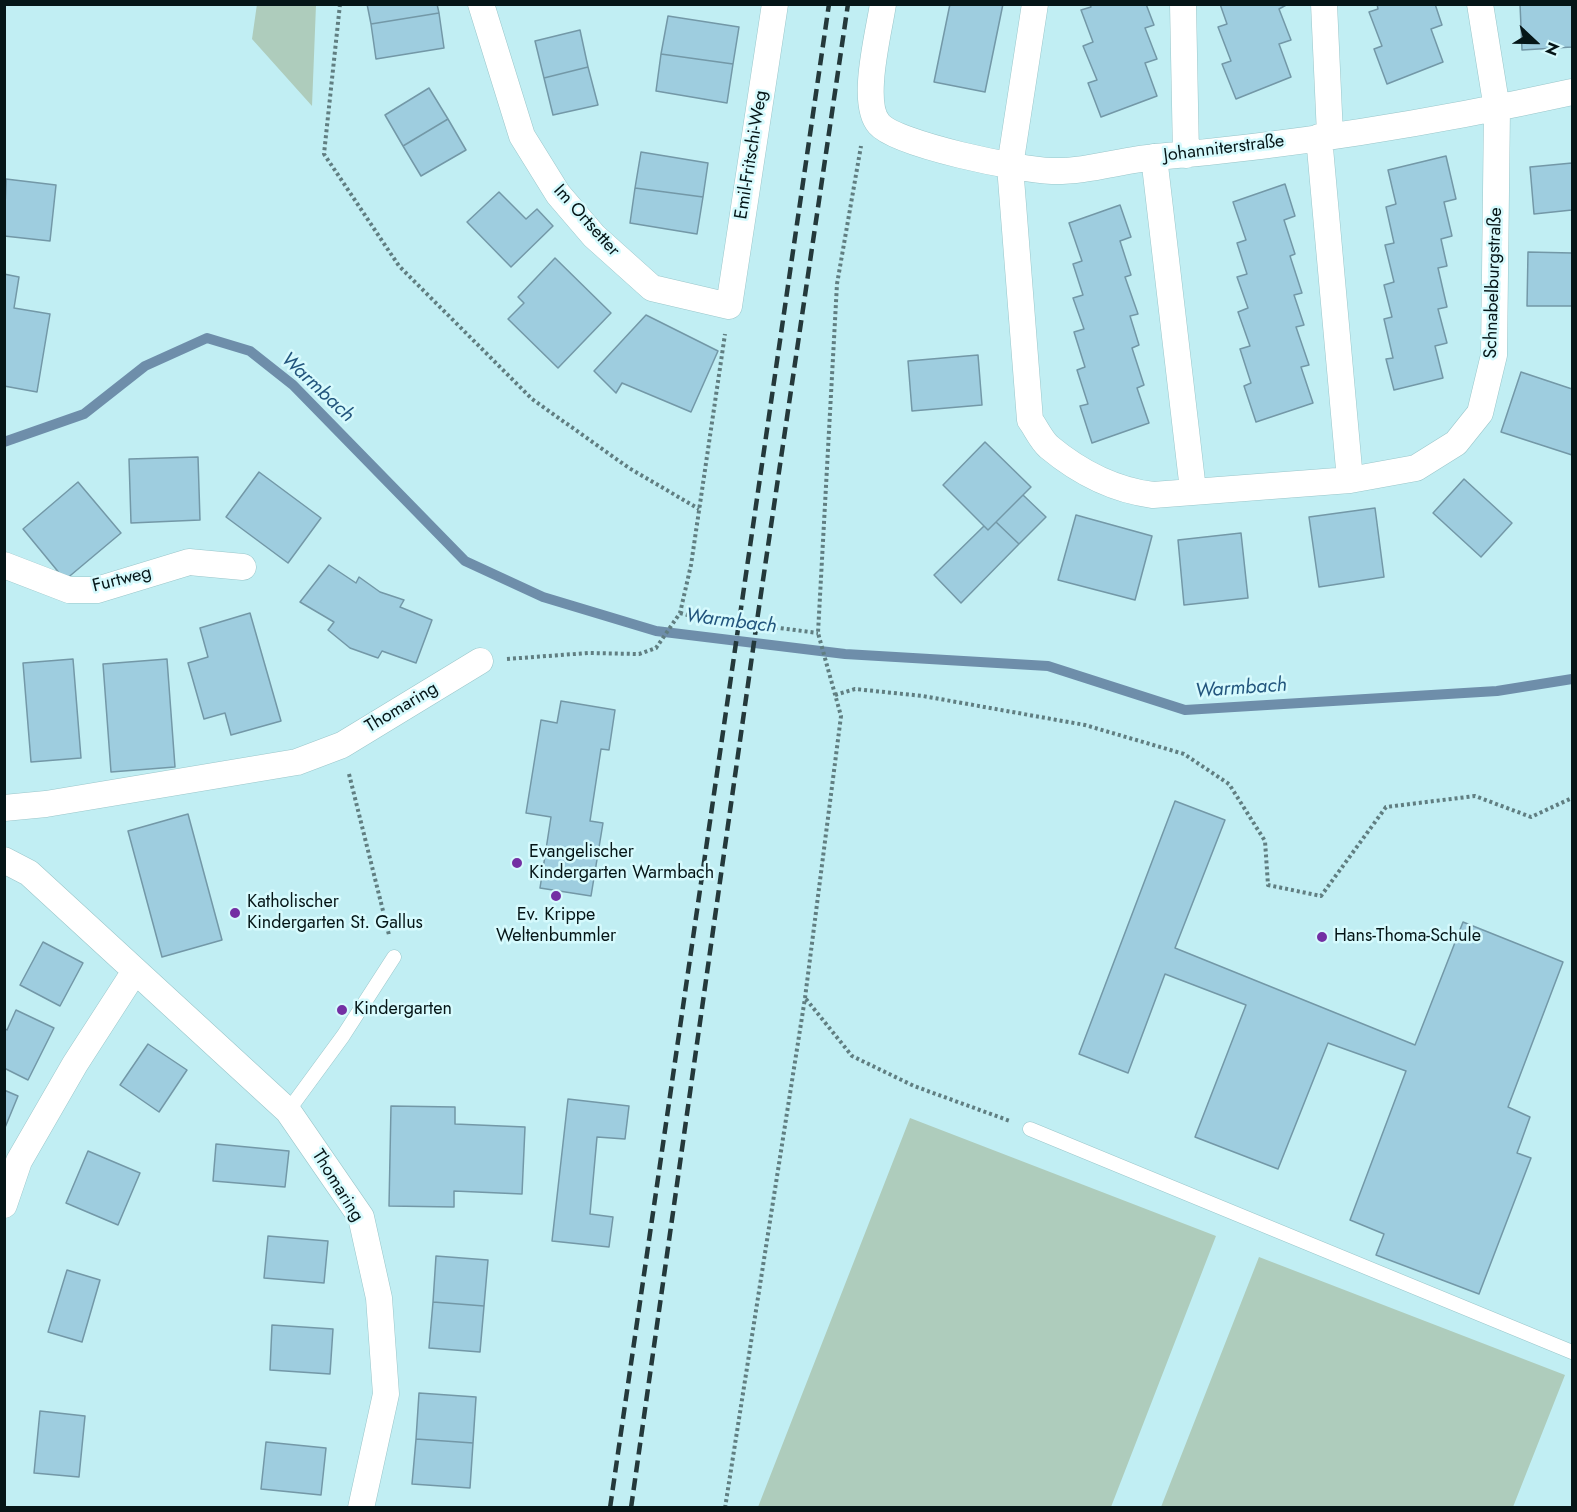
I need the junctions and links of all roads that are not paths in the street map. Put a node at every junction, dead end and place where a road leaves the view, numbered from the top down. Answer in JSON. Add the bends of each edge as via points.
{"nodes":[{"id":1,"x":481,"y":4,"type":"edge"},
{"id":2,"x":775,"y":4,"type":"edge"},
{"id":3,"x":883,"y":4,"type":"edge"},
{"id":4,"x":1035,"y":4,"type":"edge"},
{"id":5,"x":1183,"y":4,"type":"edge"},
{"id":6,"x":1324,"y":4,"type":"edge"},
{"id":7,"x":1480,"y":4,"type":"edge"},
{"id":8,"x":1572,"y":92,"type":"edge"},
{"id":9,"x":1497,"y":109,"type":"junction"},
{"id":10,"x":1325,"y":136,"type":"junction"},
{"id":11,"x":1186,"y":155,"type":"junction"},
{"id":12,"x":1154,"y":157,"type":"junction"},
{"id":13,"x":1010,"y":166,"type":"junction"},
{"id":14,"x":729,"y":306,"type":"joint"},
{"id":15,"x":1350,"y":480,"type":"junction"},
{"id":16,"x":1193,"y":490,"type":"junction"},
{"id":17,"x":4,"y":565,"type":"edge"},
{"id":18,"x":243,"y":567,"type":"dead end"},
{"id":19,"x":480,"y":661,"type":"road end"},
{"id":20,"x":4,"y":808,"type":"edge"},
{"id":21,"x":4,"y":861,"type":"edge"},
{"id":22,"x":394,"y":957,"type":"road end"},
{"id":23,"x":135,"y":971,"type":"junction"},
{"id":24,"x":288,"y":1111,"type":"junction"},
{"id":25,"x":1030,"y":1129,"type":"road end"},
{"id":26,"x":4,"y":1205,"type":"edge"},
{"id":27,"x":1572,"y":1352,"type":"edge"},
{"id":28,"x":361,"y":1508,"type":"edge"}],
"edges":[{"from":1,"to":14,"type":"street","name":"Im Ortsetter","via":[[522,136],[558,194],[594,236],[652,288]]},
{"from":2,"to":14,"type":"street","name":"Emil-Fritschi-Weg"},
{"from":3,"to":13,"type":"street","name":"Johanniterstraße","via":[[871,89],[872,114],[880,125],[900,138]]},
{"from":4,"to":13,"type":"street","name":"Schnabelburgstraße"},
{"from":5,"to":11,"type":"street"},
{"from":6,"to":10,"type":"street"},
{"from":7,"to":9,"type":"street","name":"Schnabelburgstraße"},
{"from":8,"to":9,"type":"street","name":"Johanniterstraße"},
{"from":9,"to":10,"type":"street","name":"Johanniterstraße"},
{"from":9,"to":15,"type":"street","name":"Schnabelburgstraße","via":[[1494,355],[1480,413],[1456,442],[1416,468]]},
{"from":10,"to":11,"type":"street","name":"Johanniterstraße"},
{"from":10,"to":15,"type":"street"},
{"from":11,"to":12,"type":"street","name":"Johanniterstraße"},
{"from":12,"to":13,"type":"street","name":"Johanniterstraße","via":[[1054,171]]},
{"from":12,"to":16,"type":"street"},
{"from":13,"to":16,"type":"street","name":"Schnabelburgstraße","via":[[1030,420],[1047,446],[1107,485],[1153,495]]},
{"from":15,"to":16,"type":"street","name":"Schnabelburgstraße"},
{"from":17,"to":18,"type":"street","name":"Furtweg","via":[[69,590],[97,590],[189,562]]},
{"from":19,"to":20,"type":"street","name":"Thomaring","via":[[342,745],[297,762]]},
{"from":21,"to":23,"type":"street","name":"Thomaring","via":[[29,873]]},
{"from":22,"to":24,"type":"lane"},
{"from":23,"to":24,"type":"street","name":"Thomaring"},
{"from":23,"to":26,"type":"street","via":[[19,1161]]},
{"from":24,"to":28,"type":"street","name":"Thomaring","via":[[361,1216],[379,1298],[386,1395]]},
{"from":25,"to":27,"type":"lane"}]}
